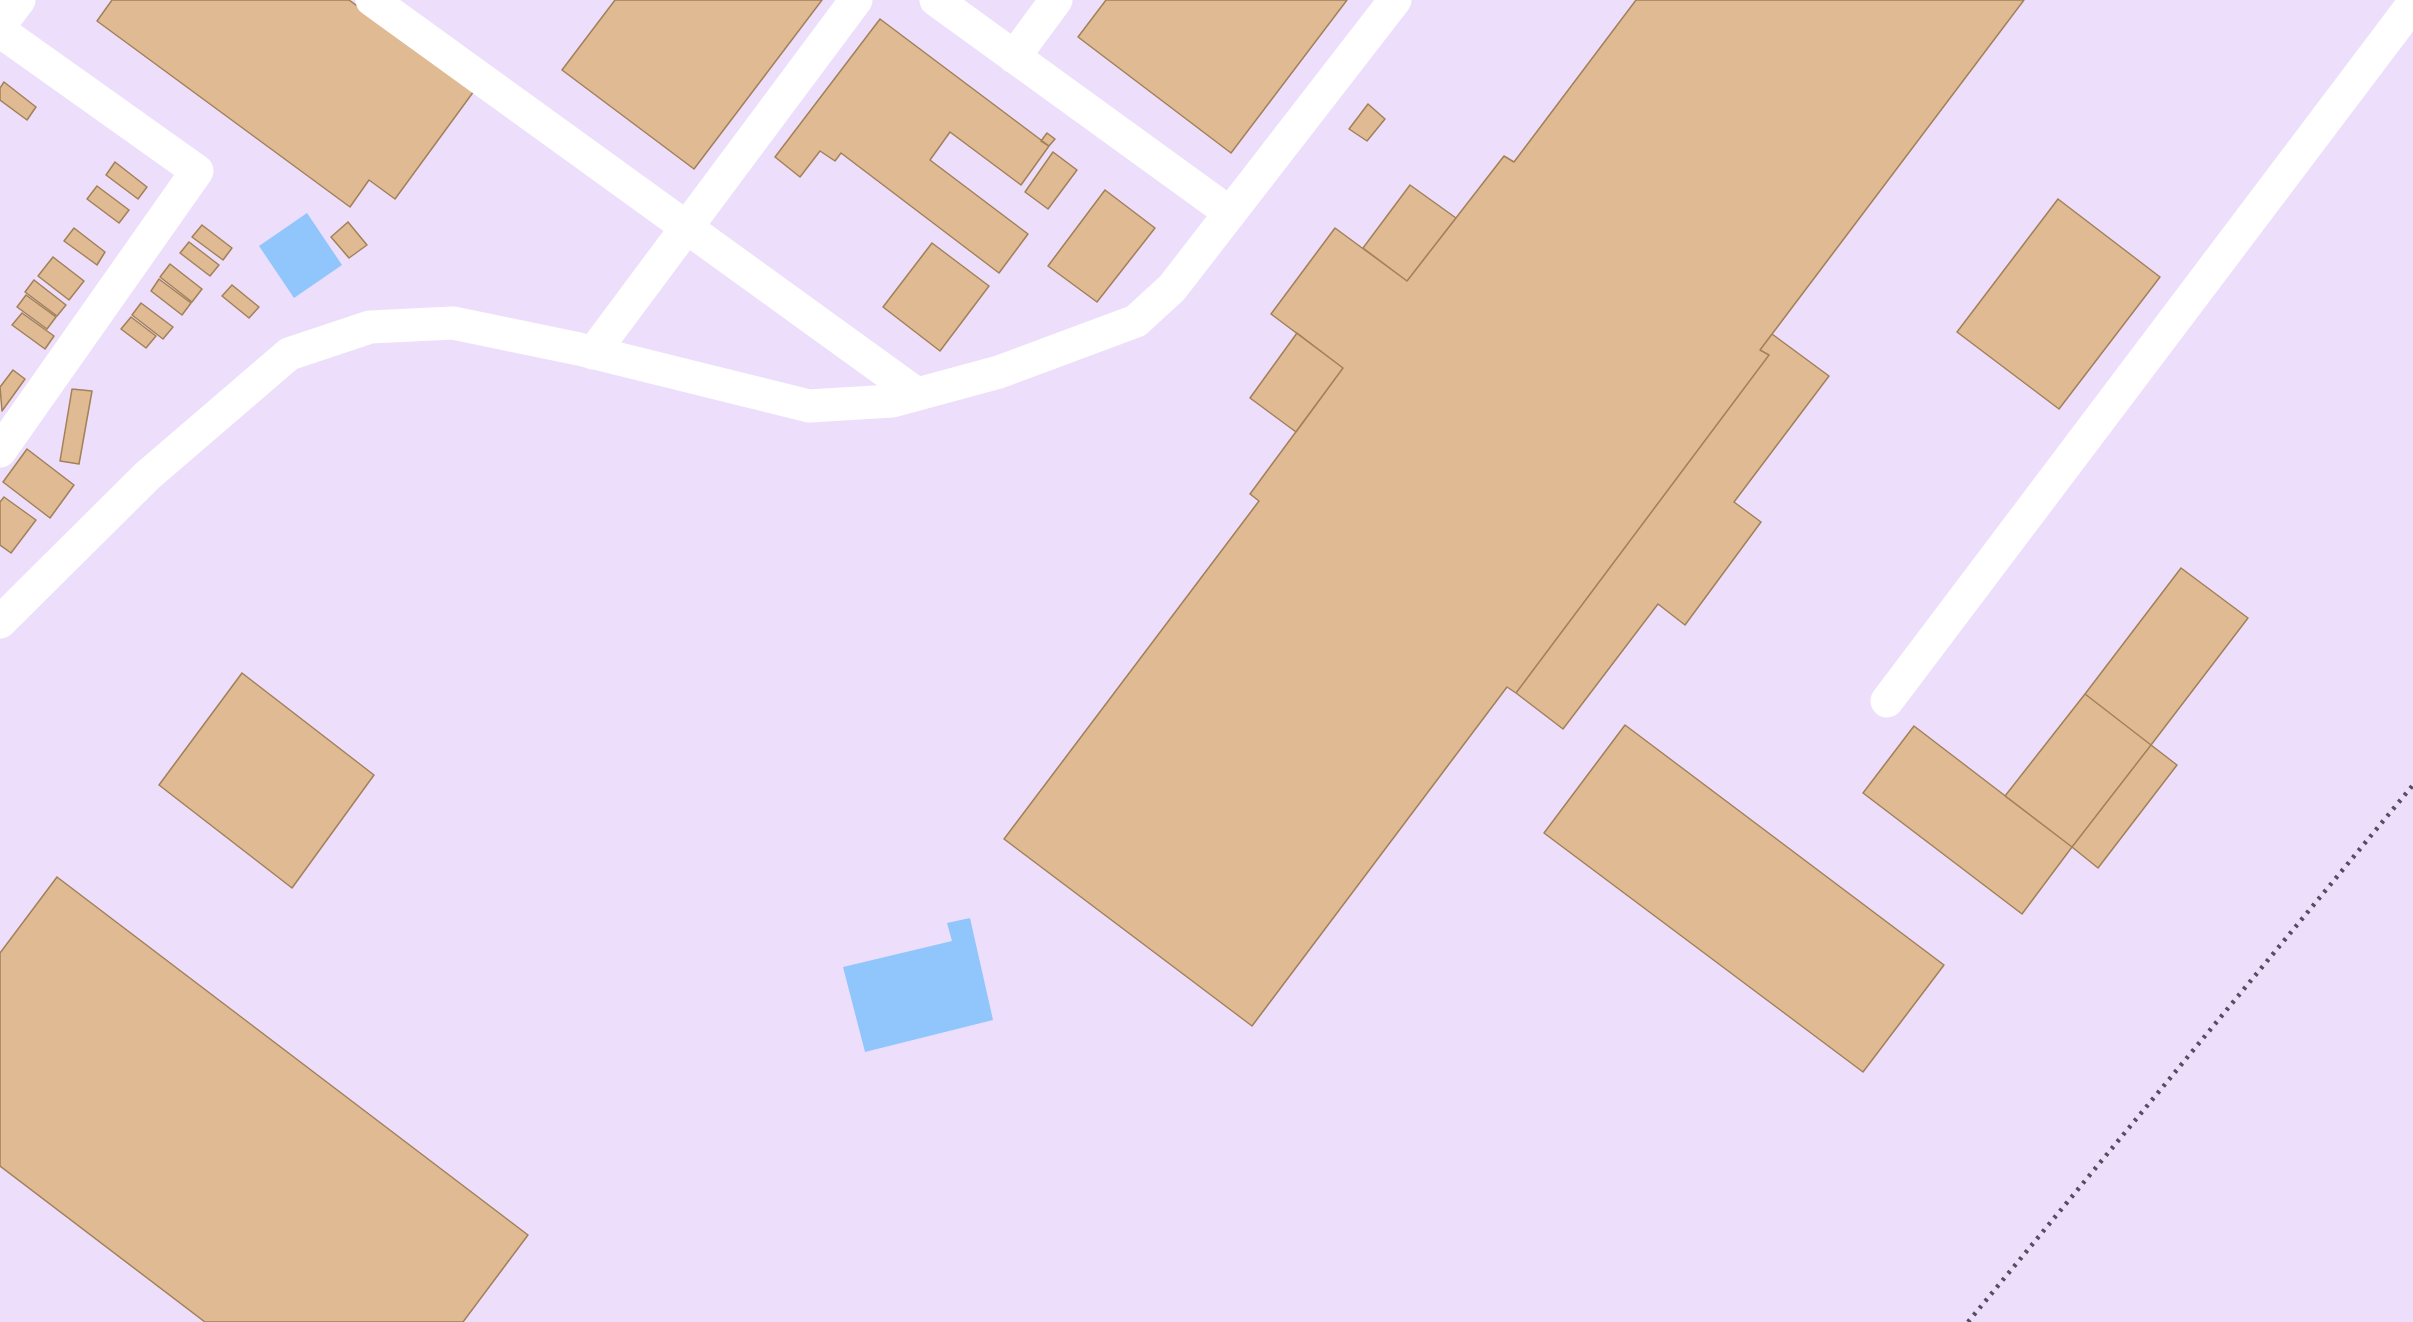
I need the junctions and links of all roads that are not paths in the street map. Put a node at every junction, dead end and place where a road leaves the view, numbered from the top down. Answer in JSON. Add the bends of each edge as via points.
{"nodes":[{"id":1,"x":19,"y":0,"type":"edge"},
{"id":2,"x":372,"y":0,"type":"edge"},
{"id":3,"x":856,"y":0,"type":"edge"},
{"id":4,"x":936,"y":0,"type":"edge"},
{"id":5,"x":1056,"y":0,"type":"edge"},
{"id":6,"x":1395,"y":0,"type":"edge"},
{"id":7,"x":2413,"y":4,"type":"edge"},
{"id":8,"x":0,"y":25,"type":"edge"},
{"id":9,"x":0,"y":31,"type":"edge"},
{"id":10,"x":1014,"y":57,"type":"junction"},
{"id":11,"x":1230,"y":213,"type":"junction"},
{"id":12,"x":686,"y":227,"type":"junction"},
{"id":13,"x":593,"y":353,"type":"junction"},
{"id":14,"x":917,"y":394,"type":"junction"},
{"id":15,"x":0,"y":451,"type":"edge"},
{"id":16,"x":0,"y":622,"type":"edge"},
{"id":17,"x":1887,"y":701,"type":"dead end"}],
"edges":[{"from":1,"to":8,"type":"lane"},
{"from":2,"to":12,"type":"lane"},
{"from":3,"to":12,"type":"lane"},
{"from":4,"to":10,"type":"lane"},
{"from":5,"to":10,"type":"lane"},
{"from":6,"to":11,"type":"lane"},
{"from":7,"to":17,"type":"lane"},
{"from":9,"to":15,"type":"lane","via":[[197,171]]},
{"from":10,"to":11,"type":"lane"},
{"from":11,"to":14,"type":"lane","via":[[1172,288],[1136,321],[999,372]]},
{"from":12,"to":13,"type":"lane"},
{"from":12,"to":14,"type":"lane"},
{"from":13,"to":14,"type":"lane","via":[[809,406],[892,401]]},
{"from":13,"to":16,"type":"lane","via":[[453,322],[370,327],[289,354],[147,476]]}]}
